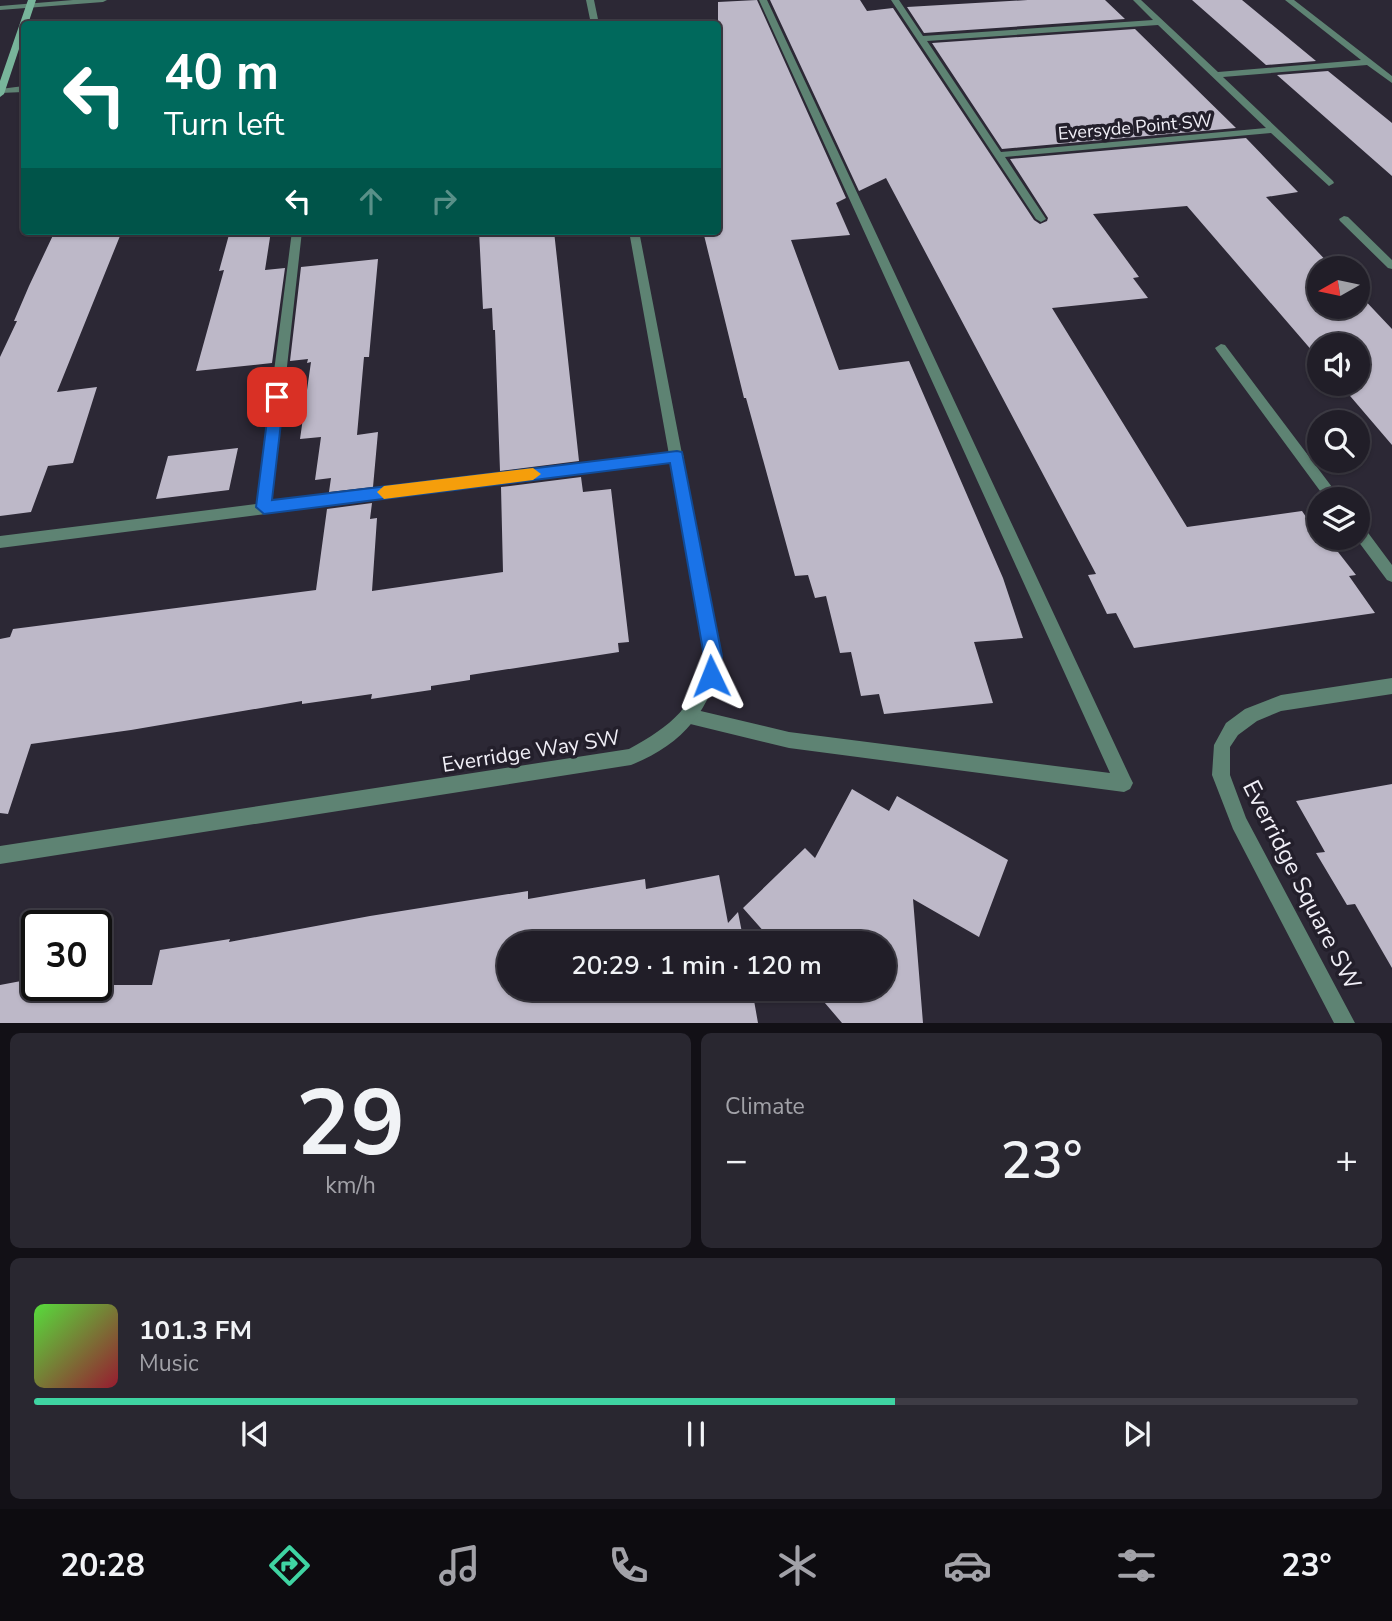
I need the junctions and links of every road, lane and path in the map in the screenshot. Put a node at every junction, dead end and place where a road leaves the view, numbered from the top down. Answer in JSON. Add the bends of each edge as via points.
{"nodes":[{"id":1,"x":103,"y":0,"type":"edge"},
{"id":2,"x":590,"y":0,"type":"edge"},
{"id":3,"x":764,"y":0,"type":"edge"},
{"id":4,"x":895,"y":0,"type":"edge"},
{"id":5,"x":1137,"y":0,"type":"edge"},
{"id":6,"x":1289,"y":0,"type":"edge"},
{"id":7,"x":31,"y":3,"type":"edge"},
{"id":8,"x":0,"y":8,"type":"edge"},
{"id":9,"x":25,"y":21,"type":"edge"},
{"id":10,"x":594,"y":21,"type":"edge"},
{"id":11,"x":1160,"y":22,"type":"junction"},
{"id":12,"x":21,"y":33,"type":"edge"},
{"id":13,"x":921,"y":39,"type":"junction"},
{"id":14,"x":1369,"y":62,"type":"junction"},
{"id":15,"x":1216,"y":75,"type":"junction"},
{"id":16,"x":1392,"y":80,"type":"edge"},
{"id":17,"x":21,"y":90,"type":"edge"},
{"id":18,"x":1,"y":93,"type":"edge"},
{"id":19,"x":1274,"y":130,"type":"junction"},
{"id":20,"x":999,"y":155,"type":"junction"},
{"id":21,"x":1329,"y":183,"type":"dead end"},
{"id":22,"x":1041,"y":219,"type":"dead end"},
{"id":23,"x":1344,"y":219,"type":"dead end"},
{"id":24,"x":297,"y":235,"type":"edge"},
{"id":25,"x":635,"y":235,"type":"edge"},
{"id":26,"x":1392,"y":266,"type":"edge"},
{"id":27,"x":1221,"y":348,"type":"dead end"},
{"id":28,"x":677,"y":457,"type":"junction"},
{"id":29,"x":1325,"y":487,"type":"edge"},
{"id":30,"x":264,"y":507,"type":"junction"},
{"id":31,"x":0,"y":541,"type":"edge"},
{"id":32,"x":1370,"y":546,"type":"edge"},
{"id":33,"x":1392,"y":576,"type":"edge"},
{"id":34,"x":1392,"y":686,"type":"edge"},
{"id":35,"x":688,"y":716,"type":"junction"},
{"id":36,"x":0,"y":855,"type":"edge"},
{"id":37,"x":1345,"y":1023,"type":"edge"}],
"edges":[{"from":1,"to":7,"type":"street"},
{"from":2,"to":10,"type":"street"},
{"from":3,"to":35,"type":"street","via":[[1124,783],[789,740]]},
{"from":4,"to":13,"type":"street"},
{"from":5,"to":11,"type":"street","name":"Eversyde Point SW"},
{"from":6,"to":14,"type":"street"},
{"from":7,"to":8,"type":"street"},
{"from":7,"to":9,"type":"street"},
{"from":11,"to":13,"type":"street"},
{"from":11,"to":15,"type":"street","name":"Eversyde Point SW"},
{"from":12,"to":18,"type":"street"},
{"from":13,"to":20,"type":"street"},
{"from":14,"to":15,"type":"street"},
{"from":14,"to":16,"type":"street"},
{"from":15,"to":19,"type":"street","name":"Eversyde Point SW"},
{"from":17,"to":18,"type":"street"},
{"from":19,"to":20,"type":"street","name":"Eversyde Point SW"},
{"from":19,"to":21,"type":"street","name":"Eversyde Point SW"},
{"from":20,"to":22,"type":"street"},
{"from":23,"to":26,"type":"street"},
{"from":24,"to":30,"type":"street"},
{"from":25,"to":28,"type":"street","name":"Everridge Way SW"},
{"from":27,"to":29,"type":"street"},
{"from":28,"to":30,"type":"street"},
{"from":28,"to":35,"type":"street","name":"Everridge Way SW","via":[[713,656],[704,696]]},
{"from":30,"to":31,"type":"street"},
{"from":32,"to":33,"type":"street"},
{"from":34,"to":37,"type":"street","name":"Everridge Square SW","via":[[1281,703],[1231,729],[1222,745],[1221,775],[1239,823]]},
{"from":35,"to":36,"type":"street","name":"Everridge Way SW","via":[[667,738],[631,757]]}]}
